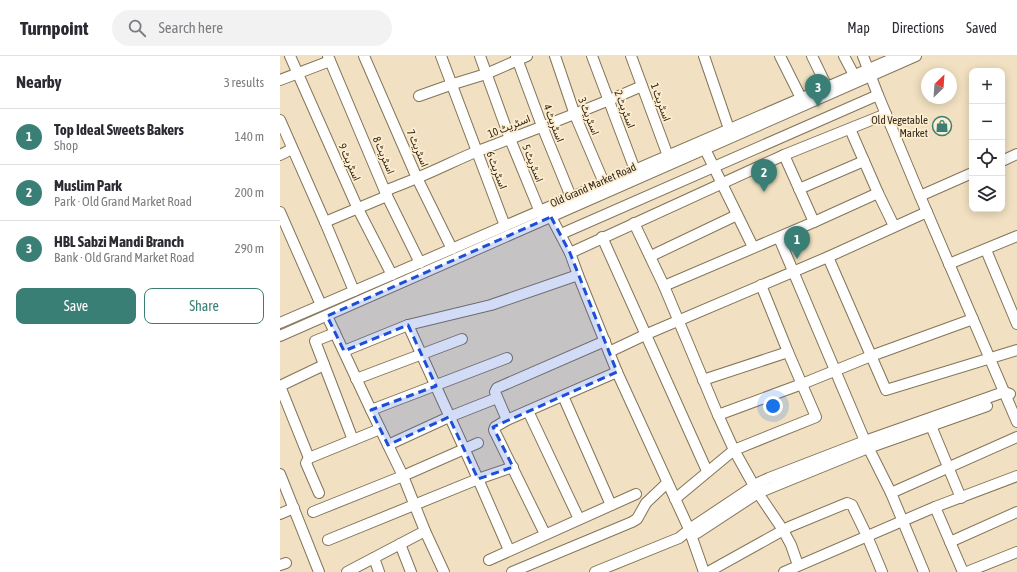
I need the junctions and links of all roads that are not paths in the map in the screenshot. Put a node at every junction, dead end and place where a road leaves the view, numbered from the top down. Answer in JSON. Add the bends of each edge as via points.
{"nodes":[{"id":1,"x":290,"y":56,"type":"edge"},
{"id":2,"x":364,"y":56,"type":"edge"},
{"id":3,"x":441,"y":56,"type":"edge"},
{"id":4,"x":480,"y":56,"type":"edge"},
{"id":5,"x":555,"y":56,"type":"edge"},
{"id":6,"x":592,"y":56,"type":"edge"},
{"id":7,"x":631,"y":56,"type":"edge"},
{"id":8,"x":704,"y":56,"type":"edge"},
{"id":9,"x":780,"y":56,"type":"edge"},
{"id":10,"x":812,"y":56,"type":"edge"},
{"id":11,"x":844,"y":56,"type":"edge"},
{"id":12,"x":863,"y":56,"type":"edge"},
{"id":13,"x":899,"y":56,"type":"edge"},
{"id":14,"x":916,"y":56,"type":"edge"},
{"id":15,"x":520,"y":57,"type":"edge"},
{"id":16,"x":329,"y":59,"type":"edge"},
{"id":17,"x":869,"y":73,"type":"junction"},
{"id":18,"x":297,"y":74,"type":"junction"},
{"id":19,"x":486,"y":74,"type":"junction"},
{"id":20,"x":854,"y":75,"type":"junction"},
{"id":21,"x":280,"y":80,"type":"edge"},
{"id":22,"x":450,"y":84,"type":"junction"},
{"id":23,"x":642,"y":86,"type":"junction"},
{"id":24,"x":827,"y":87,"type":"junction"},
{"id":25,"x":878,"y":95,"type":"junction"},
{"id":26,"x":419,"y":96,"type":"dead end"},
{"id":27,"x":801,"y":98,"type":"junction"},
{"id":28,"x":609,"y":100,"type":"junction"},
{"id":29,"x":886,"y":114,"type":"junction"},
{"id":30,"x":575,"y":115,"type":"junction"},
{"id":31,"x":280,"y":120,"type":"edge"},
{"id":32,"x":542,"y":126,"type":"junction"},
{"id":33,"x":729,"y":129,"type":"junction"},
{"id":34,"x":850,"y":129,"type":"junction"},
{"id":35,"x":510,"y":140,"type":"junction"},
{"id":36,"x":702,"y":145,"type":"junction"},
{"id":37,"x":292,"y":149,"type":"junction"},
{"id":38,"x":476,"y":152,"type":"junction"},
{"id":39,"x":1017,"y":154,"type":"edge"},
{"id":40,"x":280,"y":155,"type":"edge"},
{"id":41,"x":784,"y":155,"type":"junction"},
{"id":42,"x":668,"y":156,"type":"junction"},
{"id":43,"x":1005,"y":160,"type":"edge"},
{"id":44,"x":864,"y":161,"type":"junction"},
{"id":45,"x":713,"y":166,"type":"junction"},
{"id":46,"x":635,"y":170,"type":"junction"},
{"id":47,"x":969,"y":175,"type":"edge"},
{"id":48,"x":417,"y":178,"type":"junction"},
{"id":49,"x":604,"y":183,"type":"junction"},
{"id":50,"x":722,"y":183,"type":"junction"},
{"id":51,"x":799,"y":189,"type":"junction"},
{"id":52,"x":386,"y":193,"type":"junction"},
{"id":53,"x":878,"y":193,"type":"junction"},
{"id":54,"x":920,"y":196,"type":"junction"},
{"id":55,"x":571,"y":197,"type":"junction"},
{"id":56,"x":358,"y":209,"type":"junction"},
{"id":57,"x":280,"y":212,"type":"edge"},
{"id":58,"x":546,"y":212,"type":"junction"},
{"id":59,"x":927,"y":212,"type":"junction"},
{"id":60,"x":737,"y":216,"type":"junction"},
{"id":61,"x":325,"y":222,"type":"junction"},
{"id":62,"x":814,"y":222,"type":"junction"},
{"id":63,"x":634,"y":223,"type":"junction"},
{"id":64,"x":505,"y":226,"type":"junction"},
{"id":65,"x":894,"y":226,"type":"junction"},
{"id":66,"x":561,"y":234,"type":"junction"},
{"id":67,"x":1017,"y":236,"type":"edge"},
{"id":68,"x":602,"y":238,"type":"junction"},
{"id":69,"x":779,"y":238,"type":"junction"},
{"id":70,"x":753,"y":247,"type":"junction"},
{"id":71,"x":452,"y":249,"type":"junction"},
{"id":72,"x":986,"y":250,"type":"junction"},
{"id":73,"x":570,"y":253,"type":"junction"},
{"id":74,"x":651,"y":256,"type":"junction"},
{"id":75,"x":828,"y":257,"type":"junction"},
{"id":76,"x":420,"y":263,"type":"junction"},
{"id":77,"x":949,"y":264,"type":"junction"},
{"id":78,"x":793,"y":272,"type":"junction"},
{"id":79,"x":392,"y":275,"type":"junction"},
{"id":80,"x":578,"y":275,"type":"junction"},
{"id":81,"x":761,"y":285,"type":"junction"},
{"id":82,"x":664,"y":286,"type":"junction"},
{"id":83,"x":354,"y":291,"type":"junction"},
{"id":84,"x":321,"y":305,"type":"junction"},
{"id":85,"x":327,"y":316,"type":"junction"},
{"id":86,"x":974,"y":319,"type":"junction"},
{"id":87,"x":678,"y":321,"type":"junction"},
{"id":88,"x":280,"y":323,"type":"edge"},
{"id":89,"x":1017,"y":324,"type":"edge"},
{"id":90,"x":408,"y":325,"type":"junction"},
{"id":91,"x":335,"y":333,"type":"junction"},
{"id":92,"x":647,"y":334,"type":"junction"},
{"id":93,"x":280,"y":336,"type":"edge"},
{"id":94,"x":462,"y":339,"type":"dead end"},
{"id":95,"x":605,"y":341,"type":"junction"},
{"id":96,"x":1017,"y":350,"type":"edge"},
{"id":97,"x":344,"y":351,"type":"junction"},
{"id":98,"x":610,"y":352,"type":"junction"},
{"id":99,"x":788,"y":352,"type":"junction"},
{"id":100,"x":421,"y":354,"type":"junction"},
{"id":101,"x":871,"y":356,"type":"junction"},
{"id":102,"x":507,"y":358,"type":"dead end"},
{"id":103,"x":991,"y":359,"type":"junction"},
{"id":104,"x":324,"y":365,"type":"junction"},
{"id":105,"x":835,"y":370,"type":"junction"},
{"id":106,"x":617,"y":372,"type":"junction"},
{"id":107,"x":356,"y":378,"type":"junction"},
{"id":108,"x":703,"y":380,"type":"junction"},
{"id":109,"x":802,"y":384,"type":"junction"},
{"id":110,"x":436,"y":386,"type":"junction"},
{"id":111,"x":1010,"y":394,"type":"edge"},
{"id":112,"x":563,"y":396,"type":"junction"},
{"id":113,"x":497,"y":398,"type":"junction"},
{"id":114,"x":371,"y":410,"type":"junction"},
{"id":115,"x":528,"y":411,"type":"junction"},
{"id":116,"x":718,"y":415,"type":"junction"},
{"id":117,"x":449,"y":417,"type":"junction"},
{"id":118,"x":507,"y":420,"type":"junction"},
{"id":119,"x":930,"y":422,"type":"junction"},
{"id":120,"x":1017,"y":422,"type":"edge"},
{"id":121,"x":380,"y":429,"type":"junction"},
{"id":122,"x":1017,"y":437,"type":"edge"},
{"id":123,"x":354,"y":440,"type":"junction"},
{"id":124,"x":478,"y":443,"type":"dead end"},
{"id":125,"x":867,"y":444,"type":"junction"},
{"id":126,"x":388,"y":445,"type":"junction"},
{"id":127,"x":463,"y":449,"type":"junction"},
{"id":128,"x":734,"y":450,"type":"junction"},
{"id":129,"x":309,"y":458,"type":"junction"},
{"id":130,"x":513,"y":467,"type":"junction"},
{"id":131,"x":948,"y":468,"type":"junction"},
{"id":132,"x":707,"y":471,"type":"junction"},
{"id":133,"x":280,"y":474,"type":"edge"},
{"id":134,"x":403,"y":476,"type":"junction"},
{"id":135,"x":1017,"y":476,"type":"edge"},
{"id":136,"x":478,"y":478,"type":"junction"},
{"id":137,"x":667,"y":483,"type":"junction"},
{"id":138,"x":756,"y":490,"type":"junction"},
{"id":139,"x":891,"y":493,"type":"junction"},
{"id":140,"x":319,"y":494,"type":"dead end"},
{"id":141,"x":636,"y":494,"type":"dead end"},
{"id":142,"x":961,"y":498,"type":"junction"},
{"id":143,"x":674,"y":499,"type":"junction"},
{"id":144,"x":415,"y":504,"type":"junction"},
{"id":145,"x":611,"y":505,"type":"junction"},
{"id":146,"x":935,"y":507,"type":"junction"},
{"id":147,"x":294,"y":508,"type":"junction"},
{"id":148,"x":313,"y":512,"type":"dead end"},
{"id":149,"x":1017,"y":512,"type":"edge"},
{"id":150,"x":280,"y":514,"type":"edge"},
{"id":151,"x":579,"y":519,"type":"junction"},
{"id":152,"x":903,"y":520,"type":"junction"},
{"id":153,"x":783,"y":530,"type":"junction"},
{"id":154,"x":425,"y":531,"type":"junction"},
{"id":155,"x":689,"y":532,"type":"junction"},
{"id":156,"x":545,"y":534,"type":"junction"},
{"id":157,"x":867,"y":536,"type":"junction"},
{"id":158,"x":328,"y":540,"type":"dead end"},
{"id":159,"x":950,"y":542,"type":"junction"},
{"id":160,"x":400,"y":544,"type":"junction"},
{"id":161,"x":509,"y":550,"type":"junction"},
{"id":162,"x":1017,"y":552,"type":"edge"},
{"id":163,"x":374,"y":558,"type":"junction"},
{"id":164,"x":489,"y":560,"type":"dead end"},
{"id":165,"x":798,"y":565,"type":"junction"},
{"id":166,"x":703,"y":571,"type":"edge"},
{"id":167,"x":319,"y":572,"type":"edge"},
{"id":168,"x":346,"y":572,"type":"edge"},
{"id":169,"x":379,"y":572,"type":"edge"},
{"id":170,"x":411,"y":572,"type":"edge"},
{"id":171,"x":444,"y":572,"type":"edge"},
{"id":172,"x":514,"y":572,"type":"edge"},
{"id":173,"x":595,"y":572,"type":"edge"},
{"id":174,"x":784,"y":572,"type":"edge"},
{"id":175,"x":882,"y":572,"type":"edge"},
{"id":176,"x":924,"y":572,"type":"edge"},
{"id":177,"x":963,"y":572,"type":"edge"},
{"id":178,"x":966,"y":572,"type":"edge"}],
"edges":[{"from":1,"to":18,"type":"street","name":"اسٹریٹ 9"},
{"from":2,"to":48,"type":"street","name":"اسٹریٹ 7"},
{"from":3,"to":22,"type":"street","name":"اسٹریٹ 6"},
{"from":4,"to":19,"type":"street","name":"اسٹریٹ 5"},
{"from":5,"to":30,"type":"street","name":"اسٹریٹ 3"},
{"from":6,"to":28,"type":"street","name":"اسٹریٹ 2"},
{"from":7,"to":23,"type":"street","name":"اسٹریٹ 1"},
{"from":8,"to":33,"type":"street"},
{"from":9,"to":27,"type":"street"},
{"from":10,"to":24,"type":"street"},
{"from":11,"to":20,"type":"street"},
{"from":12,"to":17,"type":"street"},
{"from":13,"to":17,"type":"street","name":"Old Grand Market Road"},
{"from":14,"to":17,"type":"street","name":"Old Grand Market Road"},
{"from":15,"to":19,"type":"street"},
{"from":15,"to":32,"type":"street","name":"اسٹریٹ 4"},
{"from":16,"to":18,"type":"street"},
{"from":16,"to":52,"type":"street","name":"اسٹریٹ 8"},
{"from":17,"to":20,"type":"street","name":"Old Grand Market Road"},
{"from":17,"to":25,"type":"street"},
{"from":17,"to":36,"type":"street","name":"Old Grand Market Road"},
{"from":18,"to":21,"type":"street"},
{"from":18,"to":56,"type":"street","name":"اسٹریٹ 9"},
{"from":19,"to":22,"type":"street"},
{"from":19,"to":35,"type":"street","name":"اسٹریٹ 5"},
{"from":20,"to":24,"type":"street","name":"Old Grand Market Road"},
{"from":22,"to":26,"type":"street"},
{"from":22,"to":38,"type":"street","name":"اسٹریٹ 6"},
{"from":23,"to":28,"type":"street","name":"اسٹریٹ 10"},
{"from":23,"to":42,"type":"street","name":"اسٹریٹ 1"},
{"from":24,"to":27,"type":"street","name":"Old Grand Market Road"},
{"from":25,"to":29,"type":"street"},
{"from":25,"to":45,"type":"street"},
{"from":27,"to":33,"type":"street","name":"Old Grand Market Road"},
{"from":28,"to":30,"type":"street","name":"اسٹریٹ 10"},
{"from":28,"to":46,"type":"street","name":"اسٹریٹ 2"},
{"from":29,"to":34,"type":"street"},
{"from":29,"to":54,"type":"street"},
{"from":30,"to":32,"type":"street","name":"اسٹریٹ 10"},
{"from":30,"to":49,"type":"street","name":"اسٹریٹ 3"},
{"from":31,"to":37,"type":"street"},
{"from":32,"to":35,"type":"street","name":"اسٹریٹ 10"},
{"from":32,"to":55,"type":"street","name":"اسٹریٹ 4"},
{"from":33,"to":36,"type":"street","name":"Old Grand Market Road"},
{"from":34,"to":41,"type":"street"},
{"from":34,"to":44,"type":"street"},
{"from":35,"to":38,"type":"street","name":"اسٹریٹ 10"},
{"from":35,"to":58,"type":"street","name":"اسٹریٹ 5"},
{"from":36,"to":42,"type":"street","name":"Old Grand Market Road"},
{"from":36,"to":45,"type":"street"},
{"from":36,"to":58,"type":"street","name":"Old Grand Market Road"},
{"from":37,"to":40,"type":"street"},
{"from":37,"to":61,"type":"street"},
{"from":38,"to":48,"type":"street","name":"اسٹریٹ 10"},
{"from":38,"to":64,"type":"street","name":"اسٹریٹ 6"},
{"from":39,"to":43,"type":"street"},
{"from":41,"to":50,"type":"street"},
{"from":41,"to":51,"type":"street"},
{"from":42,"to":46,"type":"street","name":"Old Grand Market Road"},
{"from":44,"to":51,"type":"street"},
{"from":44,"to":53,"type":"street"},
{"from":45,"to":50,"type":"street"},
{"from":45,"to":66,"type":"street"},
{"from":46,"to":49,"type":"street","name":"Old Grand Market Road"},
{"from":47,"to":54,"type":"street"},
{"from":48,"to":52,"type":"street","name":"اسٹریٹ 10"},
{"from":48,"to":71,"type":"street","name":"اسٹریٹ 7"},
{"from":49,"to":55,"type":"street","name":"Old Grand Market Road"},
{"from":50,"to":60,"type":"street"},
{"from":50,"to":63,"type":"street"},
{"from":51,"to":62,"type":"street"},
{"from":52,"to":56,"type":"street","name":"اسٹریٹ 10"},
{"from":52,"to":76,"type":"street","name":"اسٹریٹ 8"},
{"from":53,"to":62,"type":"street"},
{"from":53,"to":65,"type":"street"},
{"from":54,"to":59,"type":"street"},
{"from":55,"to":58,"type":"street","name":"Old Grand Market Road"},
{"from":56,"to":61,"type":"street","name":"اسٹریٹ 10"},
{"from":56,"to":79,"type":"street","name":"اسٹریٹ 9"},
{"from":57,"to":84,"type":"street"},
{"from":58,"to":64,"type":"street","name":"Old Grand Market Road"},
{"from":58,"to":66,"type":"street","name":"اسٹریٹ 5"},
{"from":58,"to":85,"type":"street","name":"Old Grand Market Road"},
{"from":59,"to":65,"type":"street"},
{"from":59,"to":77,"type":"street"},
{"from":60,"to":70,"type":"street"},
{"from":60,"to":74,"type":"street"},
{"from":61,"to":83,"type":"street"},
{"from":62,"to":69,"type":"street"},
{"from":63,"to":68,"type":"street"},
{"from":63,"to":74,"type":"street"},
{"from":64,"to":71,"type":"street","name":"Old Grand Market Road"},
{"from":65,"to":75,"type":"street"},
{"from":66,"to":73,"type":"street","name":"اسٹریٹ 5"},
{"from":67,"to":72,"type":"street"},
{"from":68,"to":73,"type":"street"},
{"from":68,"to":92,"type":"street"},
{"from":69,"to":70,"type":"street"},
{"from":69,"to":78,"type":"street"},
{"from":70,"to":82,"type":"street"},
{"from":71,"to":76,"type":"street","name":"Old Grand Market Road"},
{"from":72,"to":77,"type":"street"},
{"from":72,"to":89,"type":"street"},
{"from":73,"to":80,"type":"street","name":"اسٹریٹ 5"},
{"from":74,"to":82,"type":"street"},
{"from":75,"to":78,"type":"street"},
{"from":75,"to":101,"type":"street"},
{"from":76,"to":79,"type":"street","name":"Old Grand Market Road"},
{"from":77,"to":86,"type":"street"},
{"from":78,"to":81,"type":"street"},
{"from":78,"to":105,"type":"street"},
{"from":79,"to":83,"type":"street","name":"Old Grand Market Road"},
{"from":80,"to":90,"type":"street","via":[[491,305]]},
{"from":80,"to":95,"type":"street","name":"اسٹریٹ 5"},
{"from":81,"to":87,"type":"street"},
{"from":81,"to":99,"type":"street"},
{"from":82,"to":87,"type":"street"},
{"from":83,"to":84,"type":"street","name":"Old Grand Market Road"},
{"from":84,"to":88,"type":"street","name":"Old Grand Market Road"},
{"from":85,"to":91,"type":"street"},
{"from":85,"to":93,"type":"street","name":"Old Grand Market Road"},
{"from":86,"to":101,"type":"street"},
{"from":86,"to":103,"type":"street"},
{"from":87,"to":92,"type":"street"},
{"from":87,"to":108,"type":"street"},
{"from":90,"to":97,"type":"street"},
{"from":90,"to":100,"type":"street"},
{"from":91,"to":97,"type":"street"},
{"from":91,"to":104,"type":"street","via":[[315,341]]},
{"from":92,"to":98,"type":"street"},
{"from":92,"to":132,"type":"street"},
{"from":94,"to":100,"type":"street"},
{"from":95,"to":98,"type":"street","name":"اسٹریٹ 5"},
{"from":95,"to":113,"type":"street","via":[[497,388]]},
{"from":96,"to":103,"type":"street"},
{"from":97,"to":107,"type":"street"},
{"from":98,"to":106,"type":"street","name":"اسٹریٹ 5"},
{"from":99,"to":108,"type":"street"},
{"from":99,"to":109,"type":"street"},
{"from":100,"to":107,"type":"street"},
{"from":100,"to":110,"type":"street"},
{"from":101,"to":103,"type":"street","via":[[886,390]]},
{"from":101,"to":105,"type":"street"},
{"from":102,"to":110,"type":"street"},
{"from":103,"to":111,"type":"street"},
{"from":104,"to":123,"type":"street"},
{"from":104,"to":129,"type":"street","via":[[280,386]]},
{"from":105,"to":109,"type":"street"},
{"from":105,"to":125,"type":"street"},
{"from":106,"to":112,"type":"street"},
{"from":106,"to":137,"type":"street","name":"اسٹریٹ 5"},
{"from":107,"to":114,"type":"street"},
{"from":108,"to":116,"type":"street"},
{"from":109,"to":116,"type":"street"},
{"from":109,"to":128,"type":"street","via":[[815,418]]},
{"from":110,"to":114,"type":"street"},
{"from":110,"to":117,"type":"street"},
{"from":111,"to":119,"type":"street"},
{"from":111,"to":120,"type":"street"},
{"from":112,"to":115,"type":"street"},
{"from":112,"to":145,"type":"street"},
{"from":113,"to":117,"type":"street"},
{"from":113,"to":118,"type":"street"},
{"from":114,"to":121,"type":"street"},
{"from":115,"to":118,"type":"street"},
{"from":115,"to":151,"type":"street"},
{"from":116,"to":128,"type":"street"},
{"from":117,"to":126,"type":"street"},
{"from":117,"to":127,"type":"street"},
{"from":118,"to":130,"type":"street","via":[[494,430]]},
{"from":119,"to":125,"type":"street"},
{"from":119,"to":131,"type":"street"},
{"from":121,"to":123,"type":"street"},
{"from":121,"to":126,"type":"street"},
{"from":122,"to":131,"type":"street"},
{"from":123,"to":129,"type":"street"},
{"from":124,"to":127,"type":"street"},
{"from":125,"to":138,"type":"street","via":[[769,478]]},
{"from":125,"to":139,"type":"street"},
{"from":126,"to":134,"type":"street"},
{"from":127,"to":134,"type":"street"},
{"from":127,"to":136,"type":"street"},
{"from":128,"to":132,"type":"street"},
{"from":128,"to":138,"type":"street"},
{"from":129,"to":140,"type":"street","via":[[306,463]]},
{"from":130,"to":136,"type":"street"},
{"from":130,"to":156,"type":"street"},
{"from":131,"to":139,"type":"street"},
{"from":131,"to":142,"type":"street"},
{"from":132,"to":143,"type":"street"},
{"from":133,"to":147,"type":"street"},
{"from":134,"to":144,"type":"street"},
{"from":134,"to":148,"type":"street"},
{"from":135,"to":142,"type":"street"},
{"from":136,"to":144,"type":"street"},
{"from":136,"to":161,"type":"street"},
{"from":137,"to":143,"type":"street","name":"اسٹریٹ 5"},
{"from":137,"to":172,"type":"street","via":[[646,503],[637,519],[632,522]]},
{"from":138,"to":153,"type":"street"},
{"from":138,"to":155,"type":"street","via":[[697,533]]},
{"from":139,"to":152,"type":"street"},
{"from":141,"to":145,"type":"street"},
{"from":142,"to":146,"type":"street"},
{"from":143,"to":155,"type":"street","name":"اسٹریٹ 5"},
{"from":144,"to":154,"type":"street"},
{"from":144,"to":158,"type":"street"},
{"from":145,"to":151,"type":"street"},
{"from":146,"to":152,"type":"street"},
{"from":146,"to":159,"type":"street"},
{"from":147,"to":150,"type":"street"},
{"from":147,"to":167,"type":"street"},
{"from":149,"to":159,"type":"street"},
{"from":151,"to":156,"type":"street"},
{"from":152,"to":157,"type":"street"},
{"from":152,"to":176,"type":"street"},
{"from":153,"to":157,"type":"street","via":[[846,503],[852,505]]},
{"from":153,"to":165,"type":"street"},
{"from":153,"to":166,"type":"street"},
{"from":154,"to":160,"type":"street"},
{"from":154,"to":171,"type":"street"},
{"from":155,"to":166,"type":"street","name":"اسٹریٹ 5"},
{"from":155,"to":173,"type":"street"},
{"from":156,"to":161,"type":"street"},
{"from":157,"to":165,"type":"street"},
{"from":157,"to":175,"type":"street"},
{"from":159,"to":177,"type":"street"},
{"from":160,"to":163,"type":"street"},
{"from":160,"to":170,"type":"street"},
{"from":161,"to":164,"type":"street"},
{"from":162,"to":178,"type":"street"},
{"from":163,"to":168,"type":"street"},
{"from":163,"to":169,"type":"street"},
{"from":165,"to":174,"type":"street"}]}
